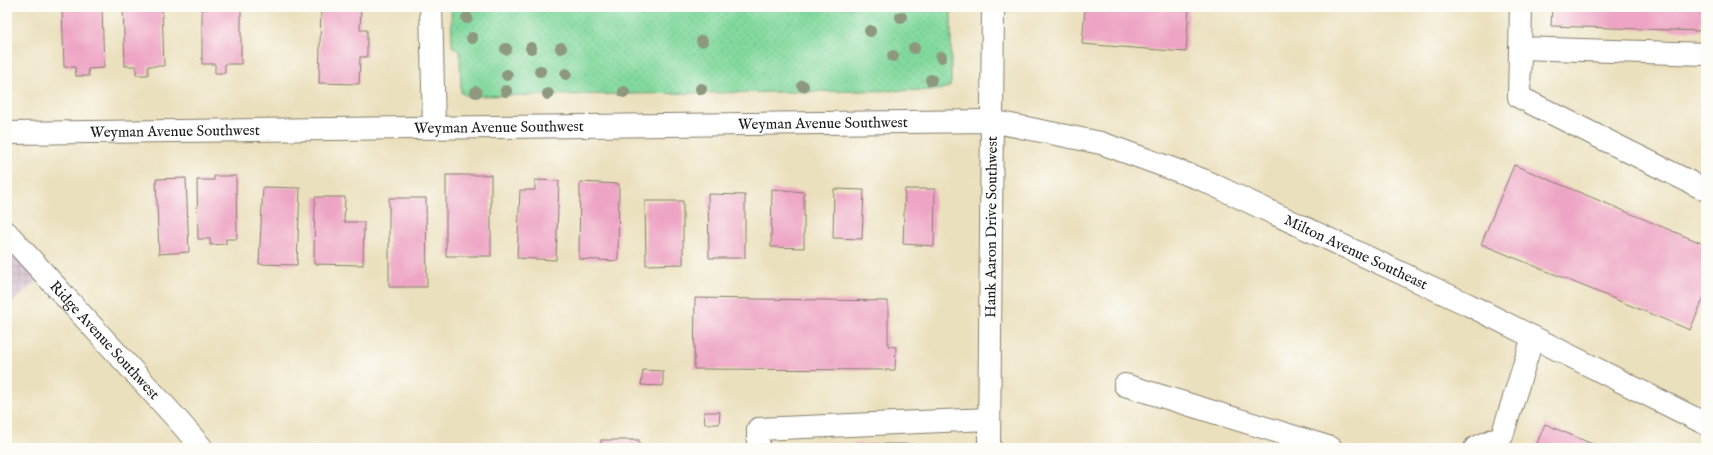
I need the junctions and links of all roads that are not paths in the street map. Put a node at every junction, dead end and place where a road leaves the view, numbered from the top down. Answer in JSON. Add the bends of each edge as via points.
{"nodes":[{"id":1,"x":431,"y":7,"type":"edge"},
{"id":2,"x":993,"y":7,"type":"edge"},
{"id":3,"x":1521,"y":7,"type":"edge"},
{"id":4,"x":1520,"y":48,"type":"junction"},
{"id":5,"x":1706,"y":54,"type":"edge"},
{"id":6,"x":992,"y":121,"type":"junction"},
{"id":7,"x":434,"y":127,"type":"junction"},
{"id":8,"x":7,"y":133,"type":"edge"},
{"id":9,"x":1706,"y":190,"type":"edge"},
{"id":10,"x":7,"y":233,"type":"edge"},
{"id":11,"x":1533,"y":337,"type":"junction"},
{"id":12,"x":1125,"y":385,"type":"dead end"},
{"id":13,"x":989,"y":419,"type":"junction"},
{"id":14,"x":1706,"y":424,"type":"edge"},
{"id":15,"x":202,"y":448,"type":"edge"},
{"id":16,"x":758,"y":448,"type":"edge"},
{"id":17,"x":989,"y":448,"type":"edge"},
{"id":18,"x":1331,"y":448,"type":"edge"},
{"id":19,"x":1475,"y":448,"type":"edge"}],
"edges":[{"from":1,"to":7,"type":"street"},
{"from":2,"to":6,"type":"street","name":"Hank Aaron Drive Southwest"},
{"from":3,"to":4,"type":"street"},
{"from":4,"to":5,"type":"street"},
{"from":4,"to":9,"type":"street","via":[[1519,97]]},
{"from":6,"to":7,"type":"street","name":"Weyman Avenue Southwest"},
{"from":6,"to":11,"type":"street","name":"Milton Avenue Southeast","via":[[1101,143],[1204,180]]},
{"from":6,"to":13,"type":"street","name":"Hank Aaron Drive Southwest"},
{"from":7,"to":8,"type":"street","name":"Weyman Avenue Southwest"},
{"from":10,"to":15,"type":"street","name":"Ridge Avenue Southwest"},
{"from":11,"to":14,"type":"street","name":"Milton Avenue Southeast"},
{"from":11,"to":19,"type":"street","via":[[1502,436]]},
{"from":12,"to":18,"type":"street"},
{"from":13,"to":16,"type":"street","via":[[758,429]]},
{"from":13,"to":17,"type":"street","name":"Hank Aaron Drive Southwest"}]}
